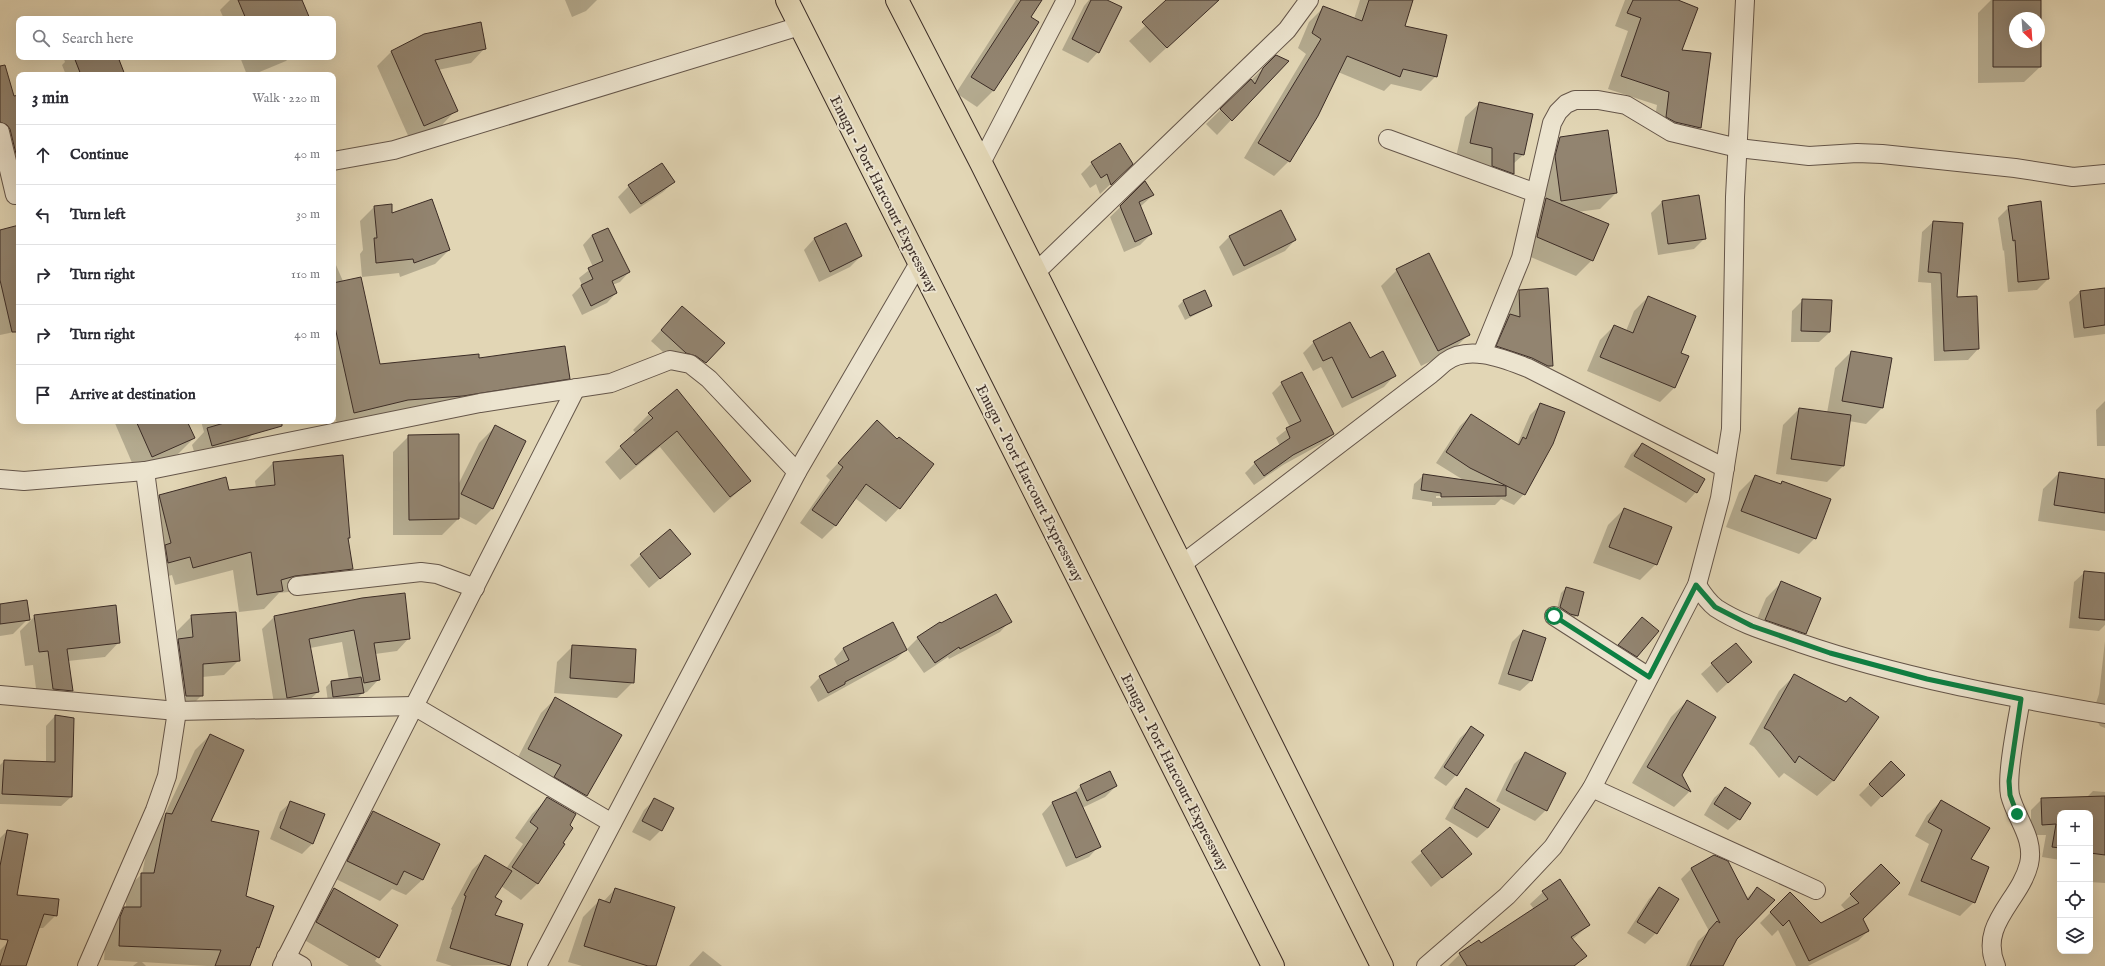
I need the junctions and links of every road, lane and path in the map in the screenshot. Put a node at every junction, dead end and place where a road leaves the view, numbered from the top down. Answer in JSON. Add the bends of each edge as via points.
{"nodes":[{"id":1,"x":787,"y":0,"type":"edge"},
{"id":2,"x":897,"y":0,"type":"edge"},
{"id":3,"x":1066,"y":0,"type":"edge"},
{"id":4,"x":1309,"y":0,"type":"edge"},
{"id":5,"x":1745,"y":0,"type":"edge"},
{"id":6,"x":800,"y":26,"type":"junction"},
{"id":7,"x":0,"y":132,"type":"edge"},
{"id":8,"x":1388,"y":140,"type":"dead end"},
{"id":9,"x":1738,"y":148,"type":"junction"},
{"id":10,"x":336,"y":160,"type":"edge"},
{"id":11,"x":981,"y":163,"type":"junction"},
{"id":12,"x":2105,"y":174,"type":"edge"},
{"id":13,"x":1536,"y":193,"type":"junction"},
{"id":14,"x":11,"y":196,"type":"edge"},
{"id":15,"x":918,"y":263,"type":"junction"},
{"id":16,"x":1035,"y":273,"type":"junction"},
{"id":17,"x":1482,"y":354,"type":"junction"},
{"id":18,"x":576,"y":388,"type":"junction"},
{"id":19,"x":1725,"y":468,"type":"junction"},
{"id":20,"x":145,"y":471,"type":"junction"},
{"id":21,"x":797,"y":472,"type":"junction"},
{"id":22,"x":0,"y":479,"type":"edge"},
{"id":23,"x":1181,"y":565,"type":"junction"},
{"id":24,"x":1696,"y":585,"type":"junction"},
{"id":25,"x":297,"y":586,"type":"dead end"},
{"id":26,"x":475,"y":588,"type":"junction"},
{"id":27,"x":1554,"y":616,"type":"dead end"},
{"id":28,"x":1649,"y":677,"type":"junction"},
{"id":29,"x":0,"y":695,"type":"edge"},
{"id":30,"x":2021,"y":699,"type":"junction"},
{"id":31,"x":414,"y":706,"type":"junction"},
{"id":32,"x":177,"y":711,"type":"junction"},
{"id":33,"x":2105,"y":714,"type":"edge"},
{"id":34,"x":1592,"y":788,"type":"junction"},
{"id":35,"x":612,"y":823,"type":"junction"},
{"id":36,"x":1816,"y":890,"type":"dead end"},
{"id":37,"x":284,"y":962,"type":"edge"},
{"id":38,"x":88,"y":966,"type":"edge"},
{"id":39,"x":302,"y":966,"type":"edge"},
{"id":40,"x":537,"y":966,"type":"edge"},
{"id":41,"x":1273,"y":966,"type":"edge"},
{"id":42,"x":1382,"y":966,"type":"edge"},
{"id":43,"x":1426,"y":966,"type":"edge"},
{"id":44,"x":1996,"y":966,"type":"edge"}],
"edges":[{"from":1,"to":6,"type":"highway","name":"Enugu - Port Harcourt Expressway"},
{"from":2,"to":11,"type":"highway"},
{"from":3,"to":11,"type":"street"},
{"from":4,"to":16,"type":"street","via":[[1287,30]]},
{"from":5,"to":9,"type":"street"},
{"from":6,"to":10,"type":"street","via":[[394,150]]},
{"from":6,"to":15,"type":"highway","name":"Enugu - Port Harcourt Expressway"},
{"from":7,"to":14,"type":"street"},
{"from":8,"to":13,"type":"street"},
{"from":9,"to":12,"type":"street","via":[[1809,156],[1882,154],[2073,176]]},
{"from":9,"to":13,"type":"street","via":[[1671,132],[1626,105],[1598,100],[1575,100],[1558,112],[1552,123]]},
{"from":9,"to":19,"type":"street","via":[[1731,429]]},
{"from":11,"to":16,"type":"highway"},
{"from":13,"to":17,"type":"street","via":[[1521,258]]},
{"from":15,"to":21,"type":"street"},
{"from":15,"to":41,"type":"highway","name":"Enugu - Port Harcourt Expressway"},
{"from":16,"to":23,"type":"highway"},
{"from":17,"to":19,"type":"street","via":[[1528,368]]},
{"from":17,"to":23,"type":"street","via":[[1464,355],[1446,361]]},
{"from":18,"to":20,"type":"street","via":[[480,403]]},
{"from":18,"to":21,"type":"street","via":[[611,383],[670,360],[690,364],[709,379]]},
{"from":18,"to":26,"type":"street"},
{"from":19,"to":24,"type":"street","via":[[1720,498]]},
{"from":20,"to":22,"type":"street","via":[[24,481]]},
{"from":20,"to":32,"type":"street"},
{"from":21,"to":35,"type":"street"},
{"from":23,"to":42,"type":"highway"},
{"from":24,"to":28,"type":"street"},
{"from":24,"to":30,"type":"street","via":[[1715,607],[1752,626],[1830,653],[1927,679]]},
{"from":25,"to":26,"type":"street","via":[[421,572],[437,574]]},
{"from":26,"to":31,"type":"street"},
{"from":27,"to":28,"type":"street"},
{"from":28,"to":34,"type":"street"},
{"from":29,"to":32,"type":"street"},
{"from":30,"to":33,"type":"street"},
{"from":30,"to":44,"type":"street","via":[[2009,781],[2010,795],[2026,831],[2030,848],[2029,863],[2023,882],[1995,922],[1992,942]]},
{"from":31,"to":32,"type":"street"},
{"from":31,"to":35,"type":"street"},
{"from":31,"to":37,"type":"street"},
{"from":32,"to":38,"type":"street","via":[[167,776]]},
{"from":34,"to":36,"type":"street"},
{"from":34,"to":43,"type":"street","via":[[1548,853],[1507,896]]},
{"from":35,"to":40,"type":"street"},
{"from":37,"to":39,"type":"street"}]}
